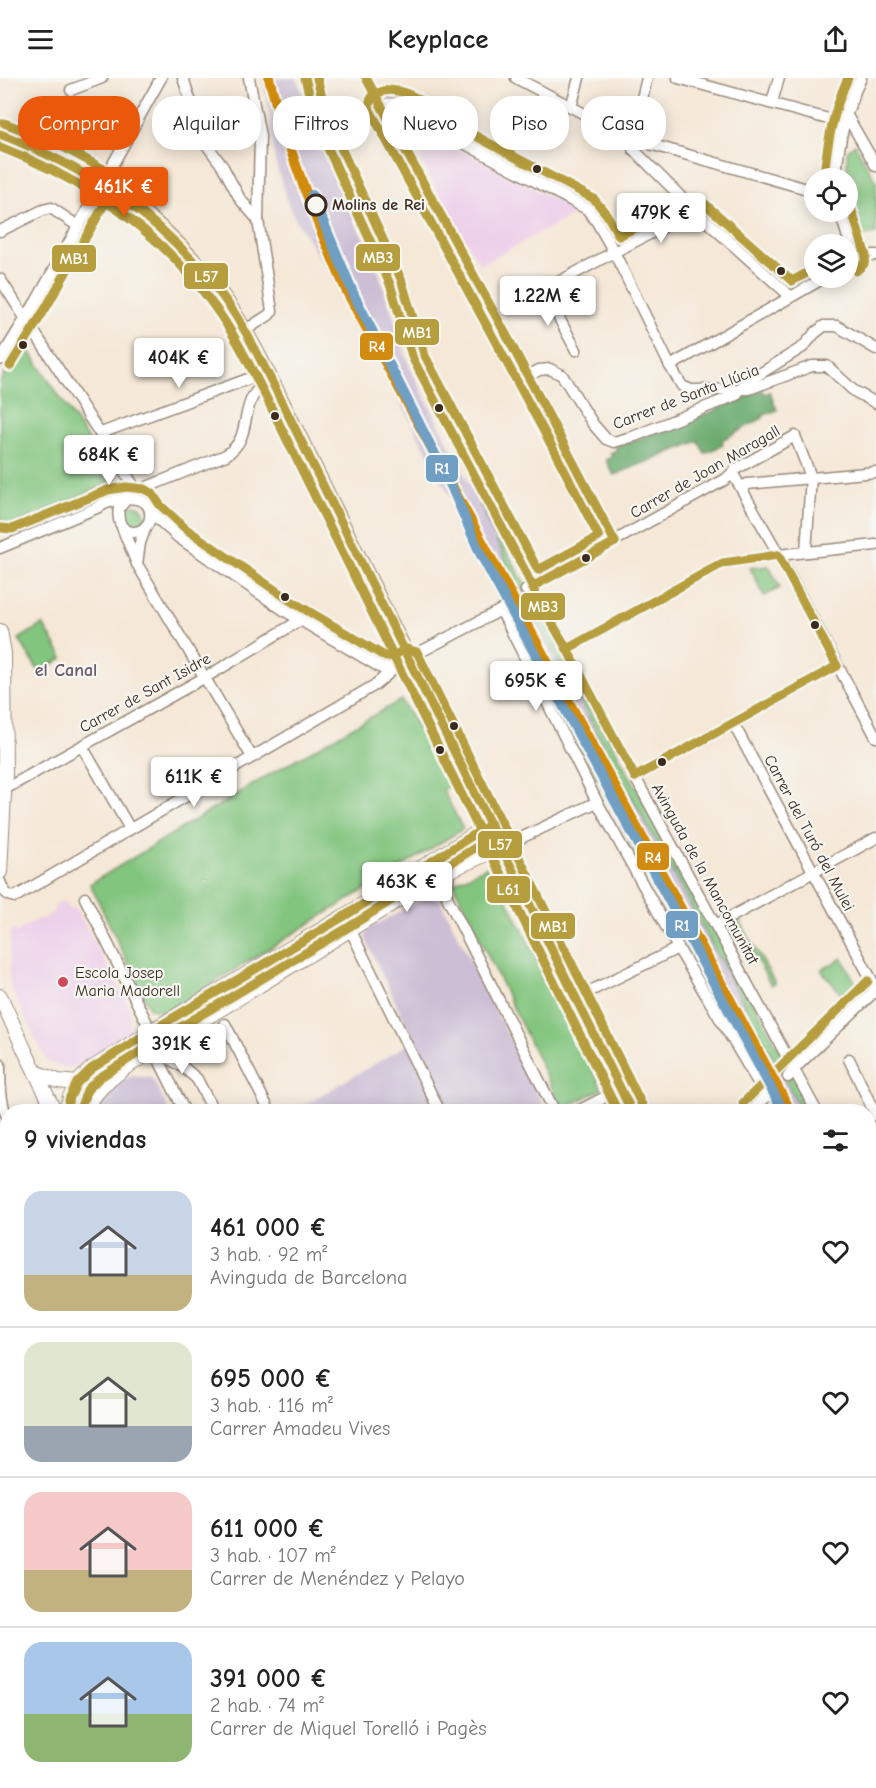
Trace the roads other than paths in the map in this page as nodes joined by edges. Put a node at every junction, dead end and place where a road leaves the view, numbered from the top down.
1 (102, 78) edge
2 (161, 78) edge
3 (183, 78) edge
4 (249, 78) edge
5 (305, 78) edge
6 (366, 78) edge
7 (516, 78) edge
8 (579, 78) edge
9 (647, 78) edge
10 (678, 78) edge
11 (779, 78) edge
12 (861, 78) edge
13 (711, 82) edge
14 (71, 90) dead end
15 (643, 96) edge
16 (772, 102) junction
17 (381, 104) junction
18 (571, 107) junction
19 (581, 112) edge
20 (845, 118) junction
21 (0, 134) edge
22 (666, 149) edge
23 (634, 150) edge
24 (876, 166) edge
25 (837, 168) edge
26 (103, 183) junction
27 (804, 188) edge
28 (695, 211) junction
29 (258, 220) junction
30 (78, 226) junction
31 (0, 231) edge
32 (614, 252) junction
33 (876, 256) edge
34 (858, 259) edge
35 (0, 279) edge
36 (805, 288) edge
37 (790, 296) junction
38 (25, 318) junction
39 (244, 331) junction
40 (876, 349) edge
41 (576, 350) dead end
42 (0, 360) edge
43 (670, 366) junction
44 (269, 376) junction
45 (528, 376) junction
46 (742, 388) junction
47 (876, 403) edge
48 (101, 434) junction
49 (876, 472) edge
50 (733, 474) junction
51 (811, 477) junction
52 (742, 489) junction
53 (131, 496) junction
54 (99, 507) junction
55 (150, 512) junction
56 (120, 525) junction
57 (146, 526) junction
58 (615, 542) junction
59 (0, 544) edge
60 (876, 545) edge
61 (806, 552) junction
62 (778, 555) junction
63 (137, 564) junction
64 (529, 589) junction
65 (299, 621) junction
66 (0, 631) edge
67 (567, 649) junction
68 (402, 665) junction
69 (837, 666) junction
70 (203, 678) junction
71 (733, 723) junction
72 (876, 737) edge
73 (82, 746) junction
74 (252, 758) junction
75 (635, 777) junction
76 (5, 789) junction
77 (597, 802) junction
78 (491, 824) junction
79 (130, 829) junction
80 (876, 838) edge
81 (502, 847) junction
82 (450, 870) junction
83 (0, 872) edge
84 (813, 872) junction
85 (0, 882) edge
86 (84, 898) dead end
87 (343, 916) junction
88 (716, 926) junction
89 (350, 929) junction
90 (678, 948) junction
91 (876, 989) edge
92 (0, 996) edge
93 (576, 998) junction
94 (225, 1024) dead end
95 (151, 1031) junction
96 (154, 1050) junction
97 (849, 1059) dead end
98 (0, 1064) edge
99 (36, 1072) junction
100 (791, 1073) junction
101 (112, 1078) junction
102 (77, 1083) junction
103 (621, 1089) junction
104 (1, 1104) edge
105 (51, 1104) edge
106 (68, 1104) edge
107 (90, 1104) edge
108 (181, 1104) edge
109 (210, 1104) edge
110 (266, 1104) edge
111 (436, 1104) edge
112 (551, 1104) edge
113 (592, 1104) edge
114 (628, 1104) edge
115 (759, 1104) edge
116 (812, 1104) edge
117 (870, 1104) edge

1 - 14 street
2 - 26 street
3 - 29 street
4 - 29 street
5 - 64 street, Avinguda de la Mancomunitat
6 - 17 street
7 - 18 street
8 - 18 street
9 - 15 street
10 - 13 street
11 - 16 street
12 - 20 street
13 - 16 street
16 - 20 street
17 - 32 street
17 - 45 street
18 - 19 street
20 - 24 street
20 - 25 street
21 - 26 main road
22 - 27 street
23 - 28 street
26 - 30 street
26 - 39 main road
28 - 32 street
28 - 37 street
29 - 39 street
30 - 31 street
30 - 38 street
32 - 41 street
32 - 43 street
33 - 34 street
35 - 38 street
36 - 37 street
37 - 43 street
38 - 42 street
38 - 48 street
39 - 44 main road
40 - 46 street
43 - 46 street
44 - 48 street
44 - 53 street
44 - 68 main road
45 - 46 street, Carrer de Santa Llúcia
45 - 58 street
46 - 47 street, Carrer de Santa Llúcia
48 - 53 street
49 - 51 street
50 - 51 street, Carrer de Joan Maragall
50 - 52 street
50 - 58 street, Carrer de Joan Maragall
51 - 52 street
51 - 61 street, Carrer de Joan Maragall
52 - 62 street
53 - 54 street
53 - 55 street
53 - 56 street
54 - 56 street
54 - 59 street
55 - 57 street
55 - 65 street
56 - 57 street
56 - 63 street
57 - 63 street
58 - 64 street, Carrer de Joan Maragall
60 - 61 street
61 - 62 street
62 - 67 street
62 - 69 street
63 - 70 street
64 - 67 street, Avinguda de la Mancomunitat
65 - 68 street
65 - 70 street, Carrer de Sant Isidre
66 - 76 street
67 - 75 street, Avinguda de la Mancomunitat
68 - 74 street
68 - 77 street
68 - 78 main road
69 - 71 street
69 - 72 street
70 - 73 street, Carrer de Sant Isidre
70 - 74 street
71 - 75 street
71 - 84 street, Carrer del Turó del Mulei
73 - 76 street, Carrer de Sant Isidre
73 - 79 street
74 - 79 street
75 - 88 street, Avinguda de la Mancomunitat
76 - 83 street
77 - 81 street
77 - 90 street
78 - 81 main road
78 - 87 street
79 - 85 street
80 - 84 street
81 - 82 street
81 - 93 main road
82 - 89 street
82 - 112 street
84 - 88 street
84 - 91 street, Carrer del Turó del Mulei
86 - 95 street
87 - 89 street
87 - 95 street
88 - 100 street, Avinguda de la Mancomunitat
89 - 96 street
89 - 111 street
90 - 93 street
90 - 115 street
91 - 100 street
92 - 99 street
93 - 103 main road
94 - 110 street
95 - 96 street
95 - 102 street
96 - 101 street
96 - 108 street
96 - 109 street
97 - 117 street
98 - 104 street
99 - 102 street
99 - 105 street
100 - 116 street, Avinguda de la Mancomunitat
101 - 102 street
101 - 107 street
102 - 106 street
103 - 113 street
103 - 114 main road

